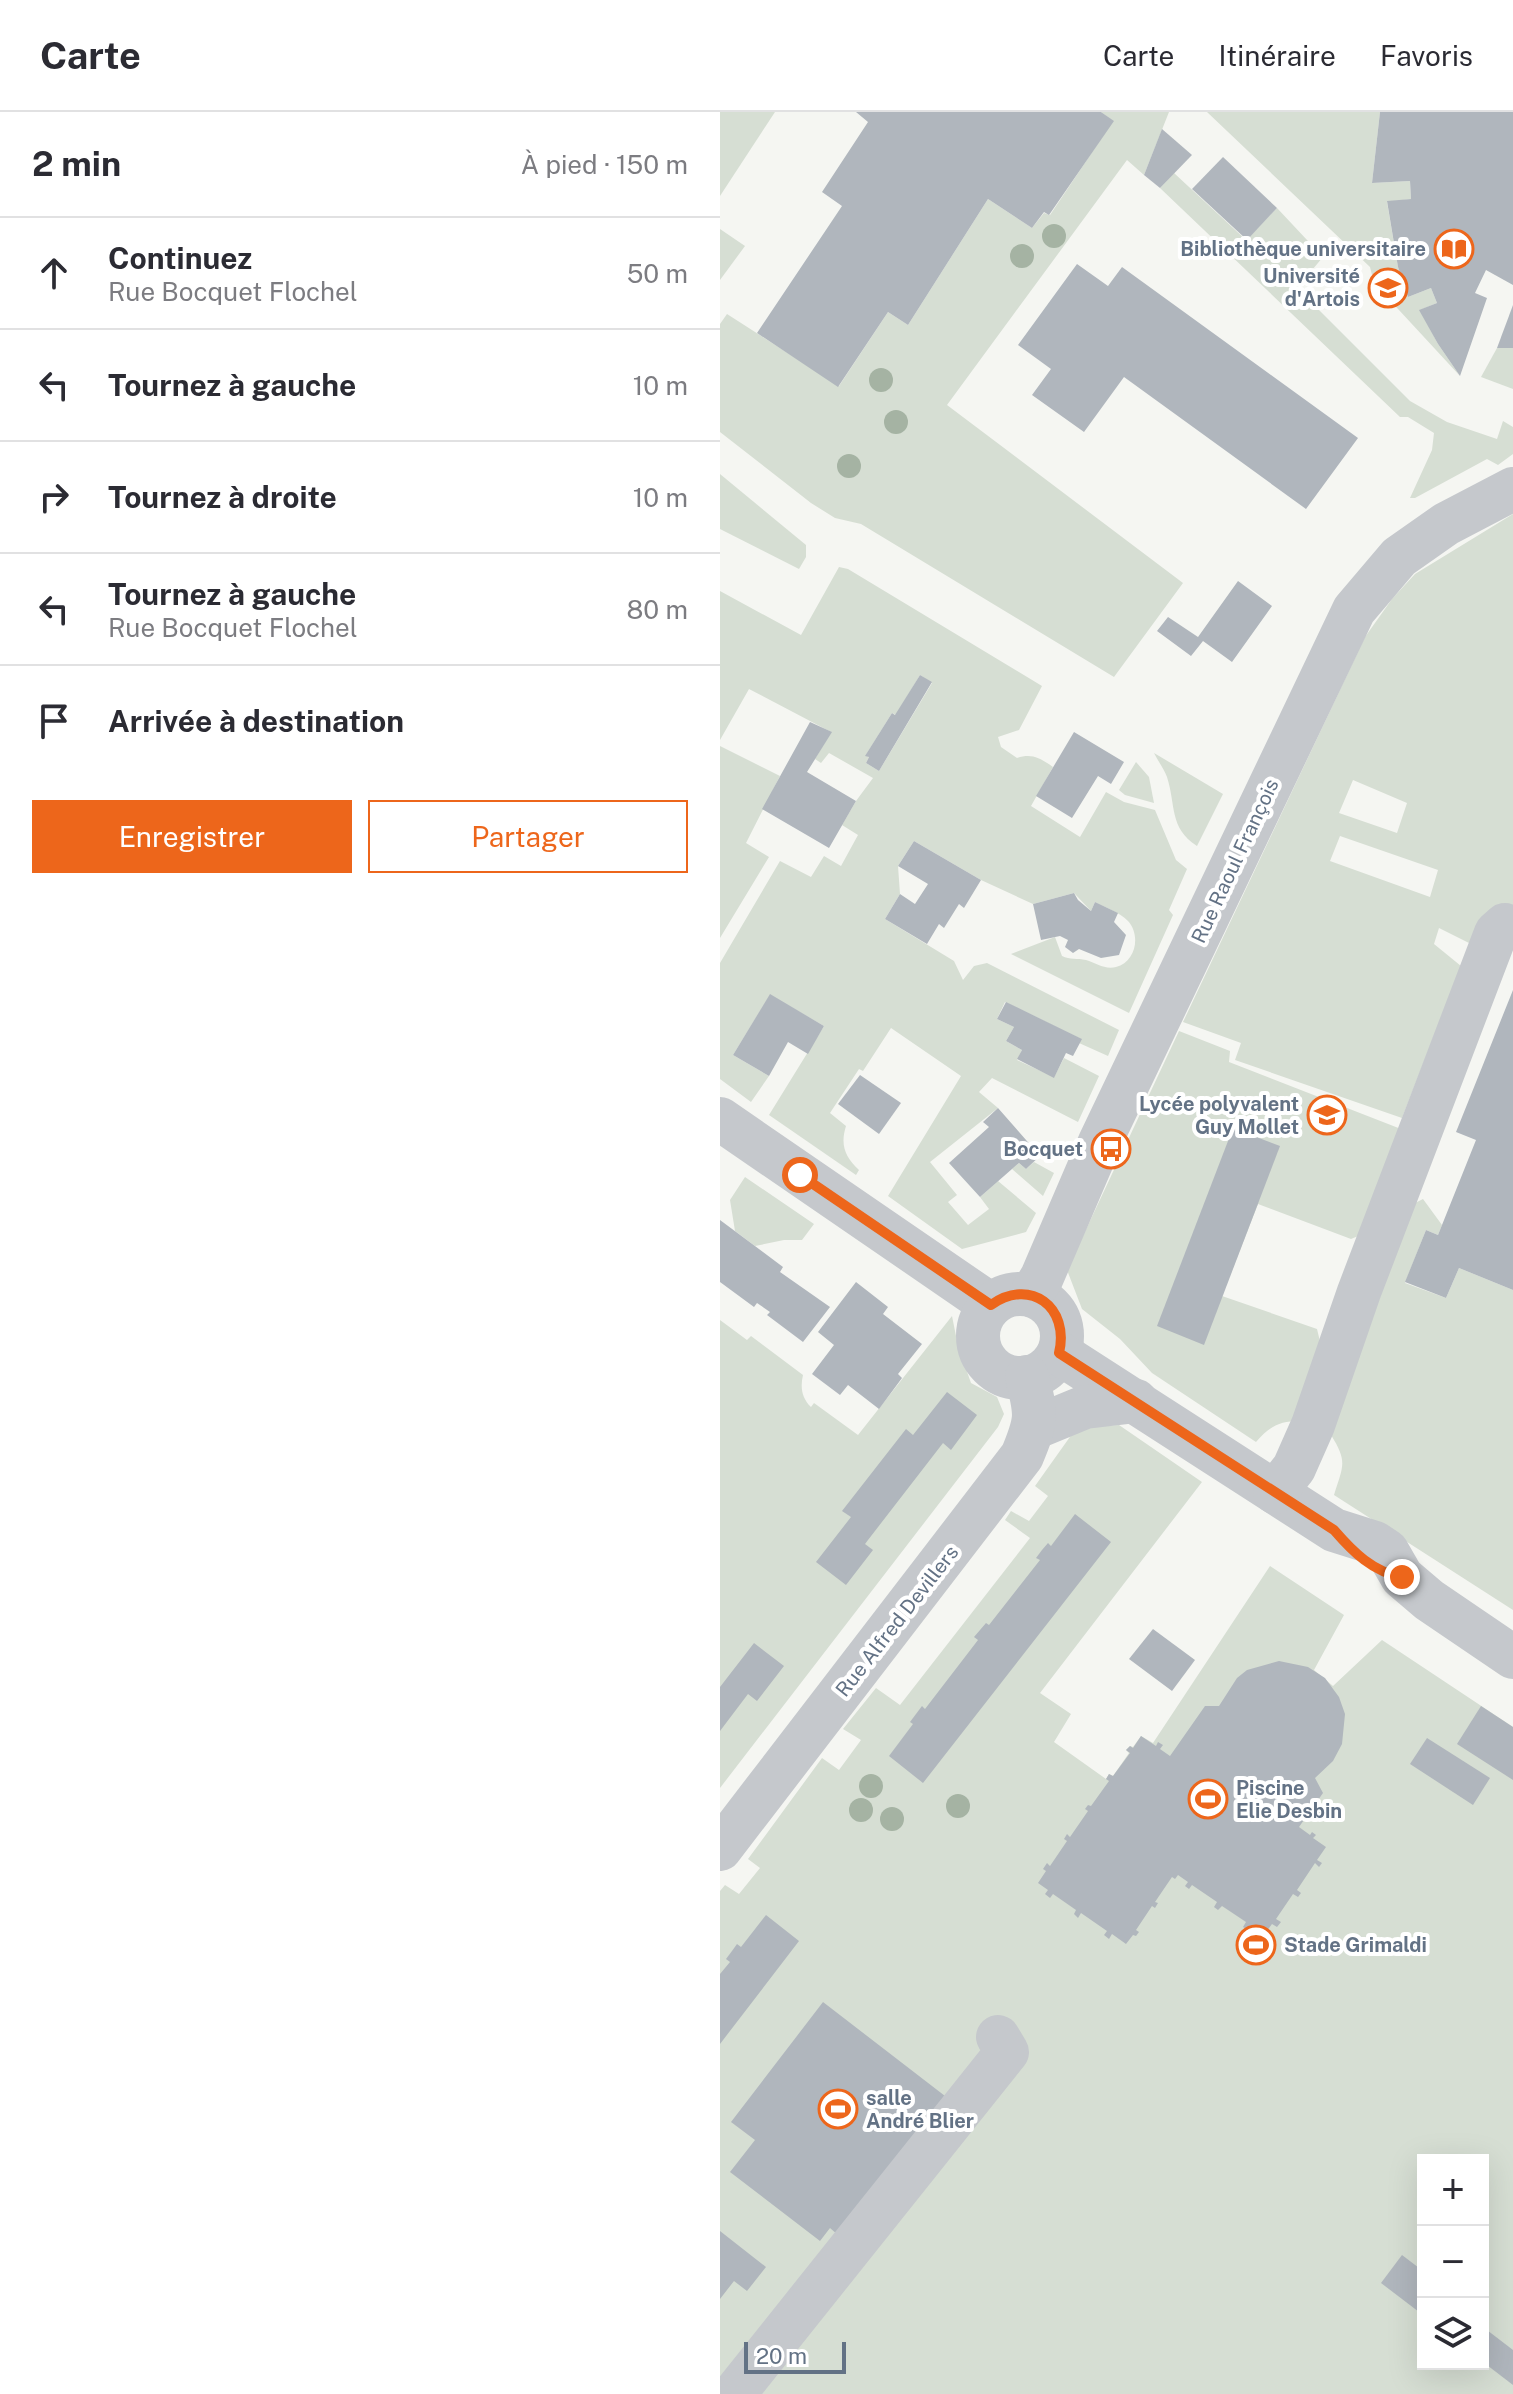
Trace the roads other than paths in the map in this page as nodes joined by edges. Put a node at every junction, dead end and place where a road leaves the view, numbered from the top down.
1 (1513, 489) edge
2 (1513, 928) edge
3 (720, 1119) edge
4 (1011, 1300) junction
5 (1043, 1365) junction
6 (1136, 1401) junction
7 (1034, 1428) junction
8 (1275, 1492) junction
9 (1513, 1657) edge
10 (720, 1849) edge
11 (998, 2037) dead end
12 (734, 2394) edge

1 - 4 street, Rue Raoul François
2 - 8 street
3 - 4 street
4 - 5 street
4 - 5 street
5 - 6 street
5 - 7 street
6 - 7 street
6 - 8 street
7 - 10 street, Rue Alfred Devillers
8 - 9 street
11 - 12 street

